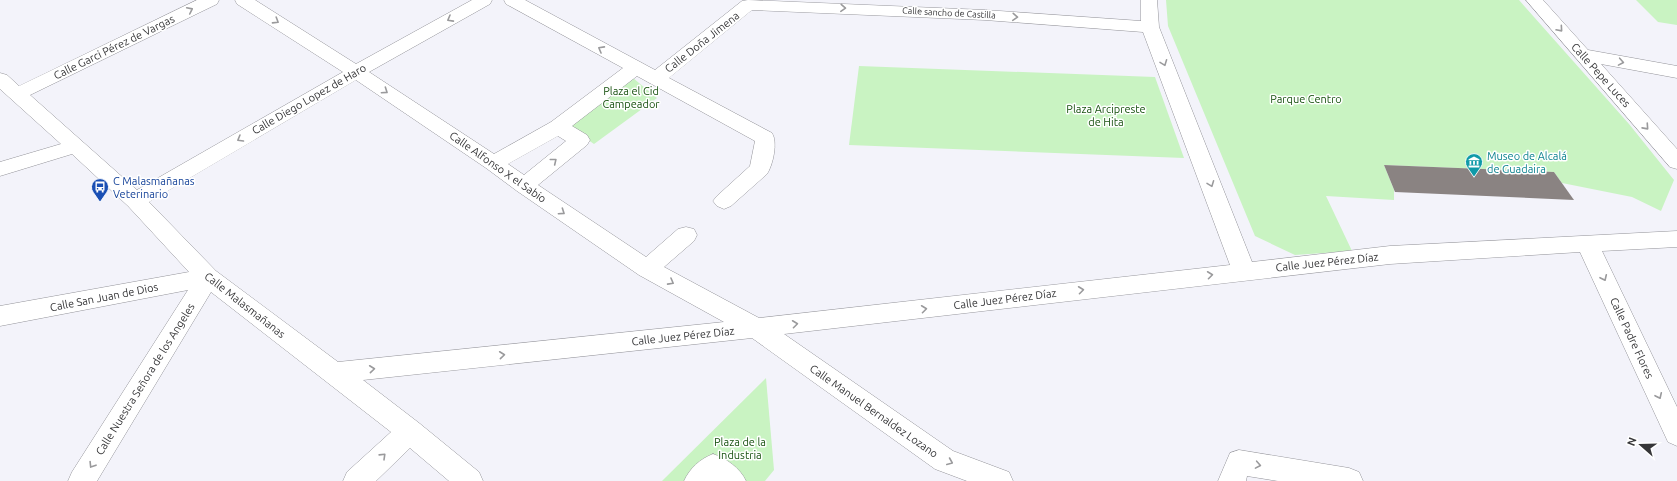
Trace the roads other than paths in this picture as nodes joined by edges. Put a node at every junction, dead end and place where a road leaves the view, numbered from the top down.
1 (212, 0) edge
2 (243, 0) edge
3 (484, 0) edge
4 (512, 0) edge
5 (1149, 0) edge
6 (1534, 0) edge
7 (748, 5) joint
8 (986, 8) edge
9 (1150, 27) junction
10 (1583, 56) junction
11 (635, 68) junction
12 (356, 72) junction
13 (1677, 72) edge
14 (655, 78) junction
15 (0, 79) edge
16 (16, 94) junction
17 (558, 127) junction
18 (76, 146) junction
19 (1674, 154) edge
20 (494, 163) junction
21 (0, 170) edge
22 (524, 186) junction
23 (135, 201) junction
24 (724, 201) dead end
25 (686, 235) dead end
26 (1677, 239) edge
27 (1587, 243) junction
28 (647, 269) junction
29 (1244, 271) junction
30 (208, 278) junction
31 (0, 316) edge
32 (756, 328) junction
33 (334, 373) junction
34 (410, 431) junction
35 (1677, 434) edge
36 (82, 481) edge
37 (357, 481) edge
38 (469, 481) edge
39 (698, 481) edge
40 (732, 481) edge
41 (998, 481) edge
42 (1232, 481) edge
43 (1349, 481) edge

16 -> 1 street, Calle Garci Pérez de Vargas
2 -> 12 street, Calle Alfonso X el Sabio
3 -> 12 street, Calle Diego Lopez de Haro
11 -> 4 street
5 - 9 street
6 -> 10 street, Calle Pepe Luces
7 -> 8 street, Calle sancho de Castilla
7 - 14 street, Calle Doña Jimena
8 -> 9 street, Calle sancho de Castilla
9 -> 29 street
10 -> 13 street
10 -> 19 street, Calle Pepe Luces
11 - 14 street
11 - 17 street
12 -> 20 street, Calle Alfonso X el Sabio
12 -> 23 street, Calle Diego Lopez de Haro
14 - 24 street
15 - 16 street, Calle Malasmañanas
16 - 18 street, Calle Malasmañanas
17 - 20 street
22 -> 17 street
18 - 21 street
18 - 23 street, Calle Malasmañanas
20 - 22 street, Calle Alfonso X el Sabio
22 -> 28 street, Calle Alfonso X el Sabio
23 - 30 street, Calle Malasmañanas
25 - 28 street
26 - 27 street, Calle Juez Pérez Díaz
27 - 29 street, Calle Juez Pérez Díaz
27 -> 35 street, Calle Padre Flores
28 -> 32 street, Calle Alfonso X el Sabio
32 -> 29 street, Calle Juez Pérez Díaz
30 - 31 street, Calle San Juan de Dios
30 - 33 street, Calle Malasmañanas
30 -> 36 street, Calle Nuestra Señora de los Angeles
33 -> 32 street, Calle Juez Pérez Díaz
32 -> 41 street, Calle Manuel Bernaldez Lozano
33 - 34 street, Calle Malasmañanas
37 -> 34 street
34 - 38 street, Calle Malasmañanas
39 - 40 street
42 -> 43 street

